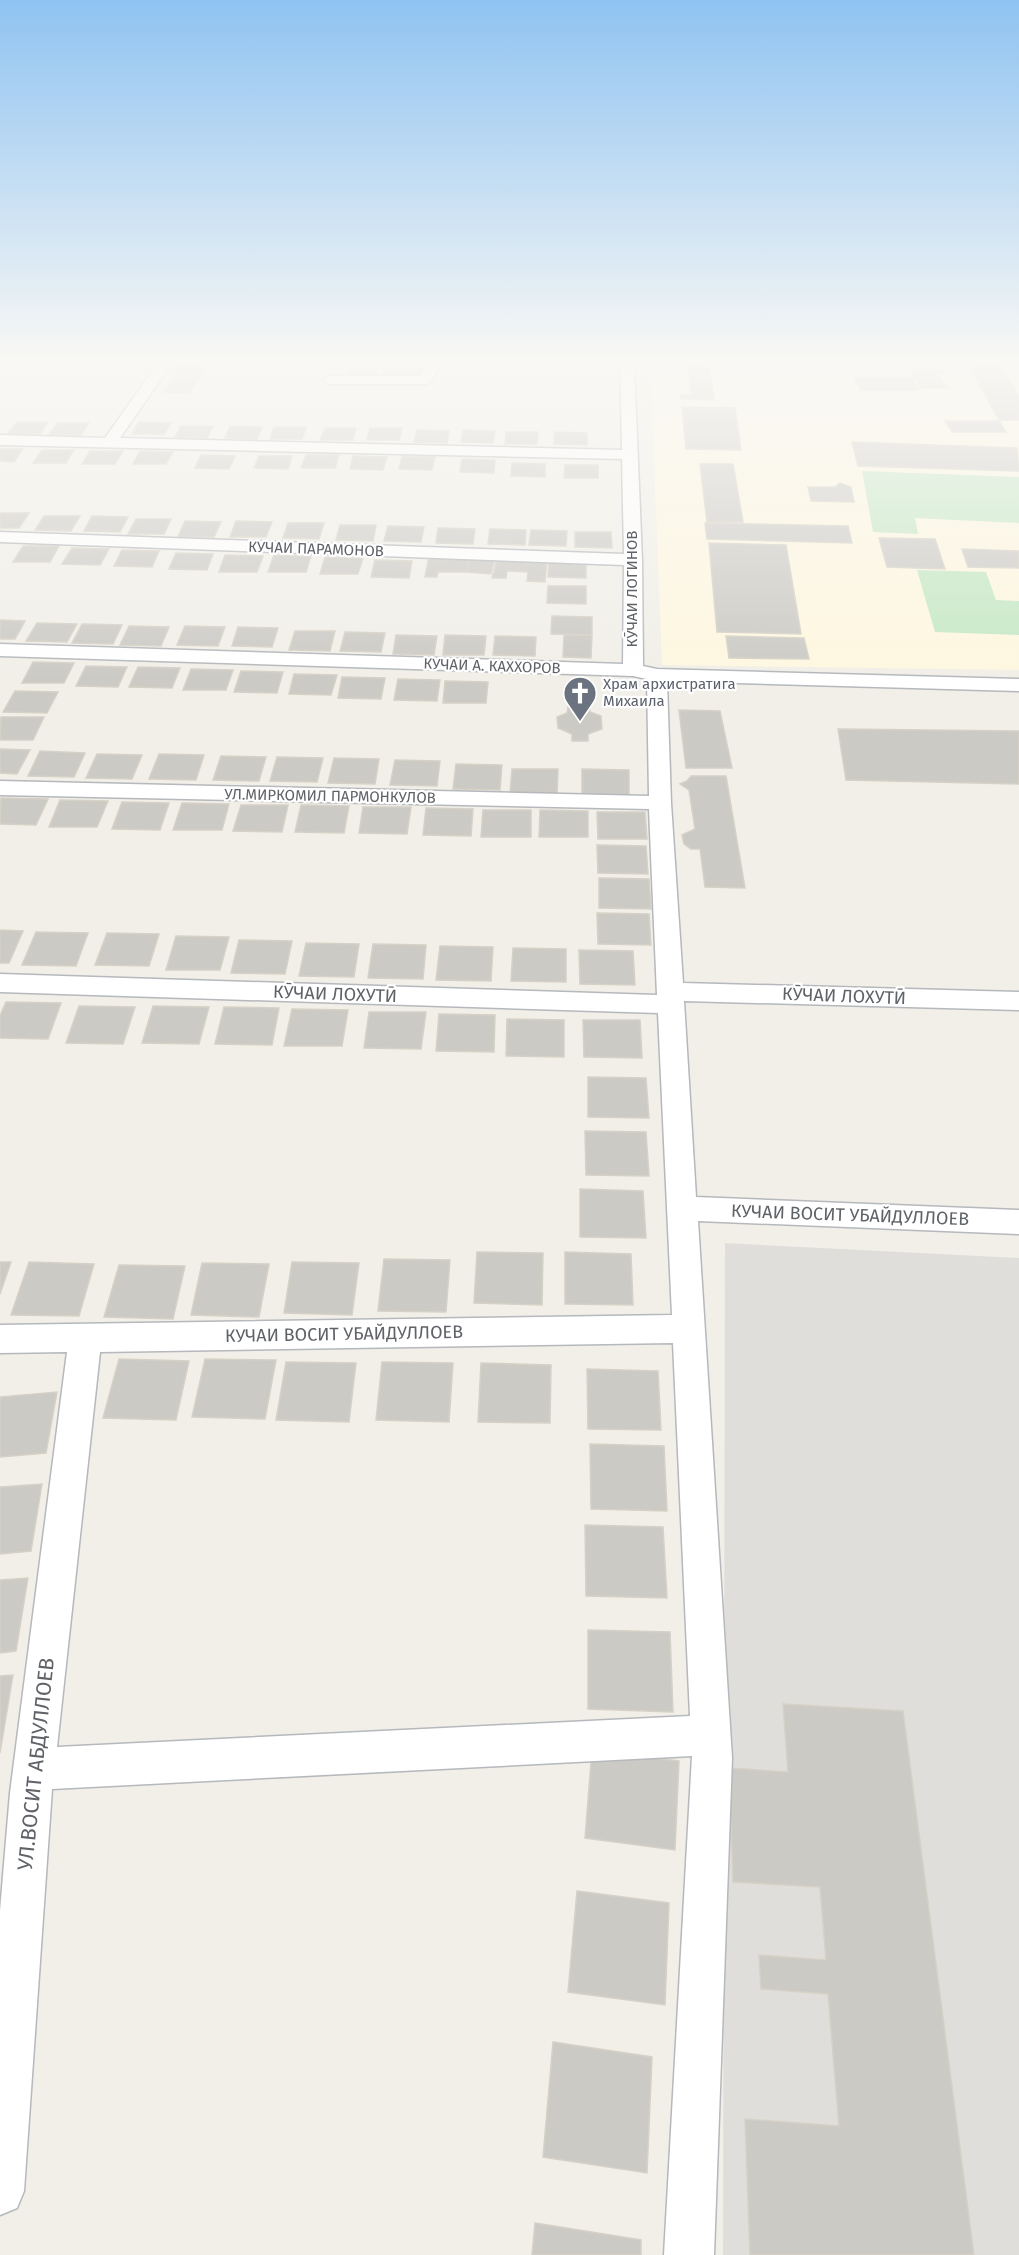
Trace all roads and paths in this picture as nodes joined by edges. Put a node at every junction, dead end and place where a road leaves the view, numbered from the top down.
1 (630, 468) edge
2 (0, 537) edge
3 (633, 560) junction
4 (6, 650) edge
5 (0, 668) edge
6 (633, 670) junction
7 (657, 675) junction
8 (1019, 685) edge
9 (0, 788) edge
10 (660, 803) junction
11 (0, 983) edge
12 (670, 998) junction
13 (1019, 1001) edge
14 (682, 1208) junction
15 (1019, 1222) edge
16 (688, 1329) junction
17 (85, 1337) junction
18 (0, 1339) edge
19 (711, 1735) junction
20 (34, 1769) junction
21 (0, 2191) edge
22 (689, 2255) edge

1 - 3 street, КӮЧАИ ЛОГИНОВ
2 - 3 street, КУЧАИ ПАРАМОНОВ
3 - 6 street, КӮЧАИ ЛОГИНОВ
4 - 5 street
4 - 6 street, КУЧАИ А. КАХХОРОВ
6 - 7 street, КУЧАИ А. КАХХОРОВ
7 - 8 street, КУЧАИ А. КАХХОРОВ
7 - 10 street
9 - 10 street, УЛ.МИРКОМИЛ ПАРМОНКУЛОВ
10 - 12 street
11 - 12 street, КӮЧАИ ЛОХУТӢ
12 - 13 street, КӮЧАИ ЛОХУТӢ
12 - 14 street
14 - 15 street, КУЧАИ ВОСИТ УБАЙДУЛЛОЕВ
14 - 16 street
16 - 17 street, КУЧАИ ВОСИТ УБАЙДУЛЛОЕВ
16 - 19 street
17 - 18 street, КУЧАИ ВОСИТ УБАЙДУЛЛОЕВ
17 - 20 street, УЛ.ВОСИТ АБДУЛЛОЕВ
19 - 20 street
19 - 22 street
20 - 21 street, УЛ.ВОСИТ АБДУЛЛОЕВ

